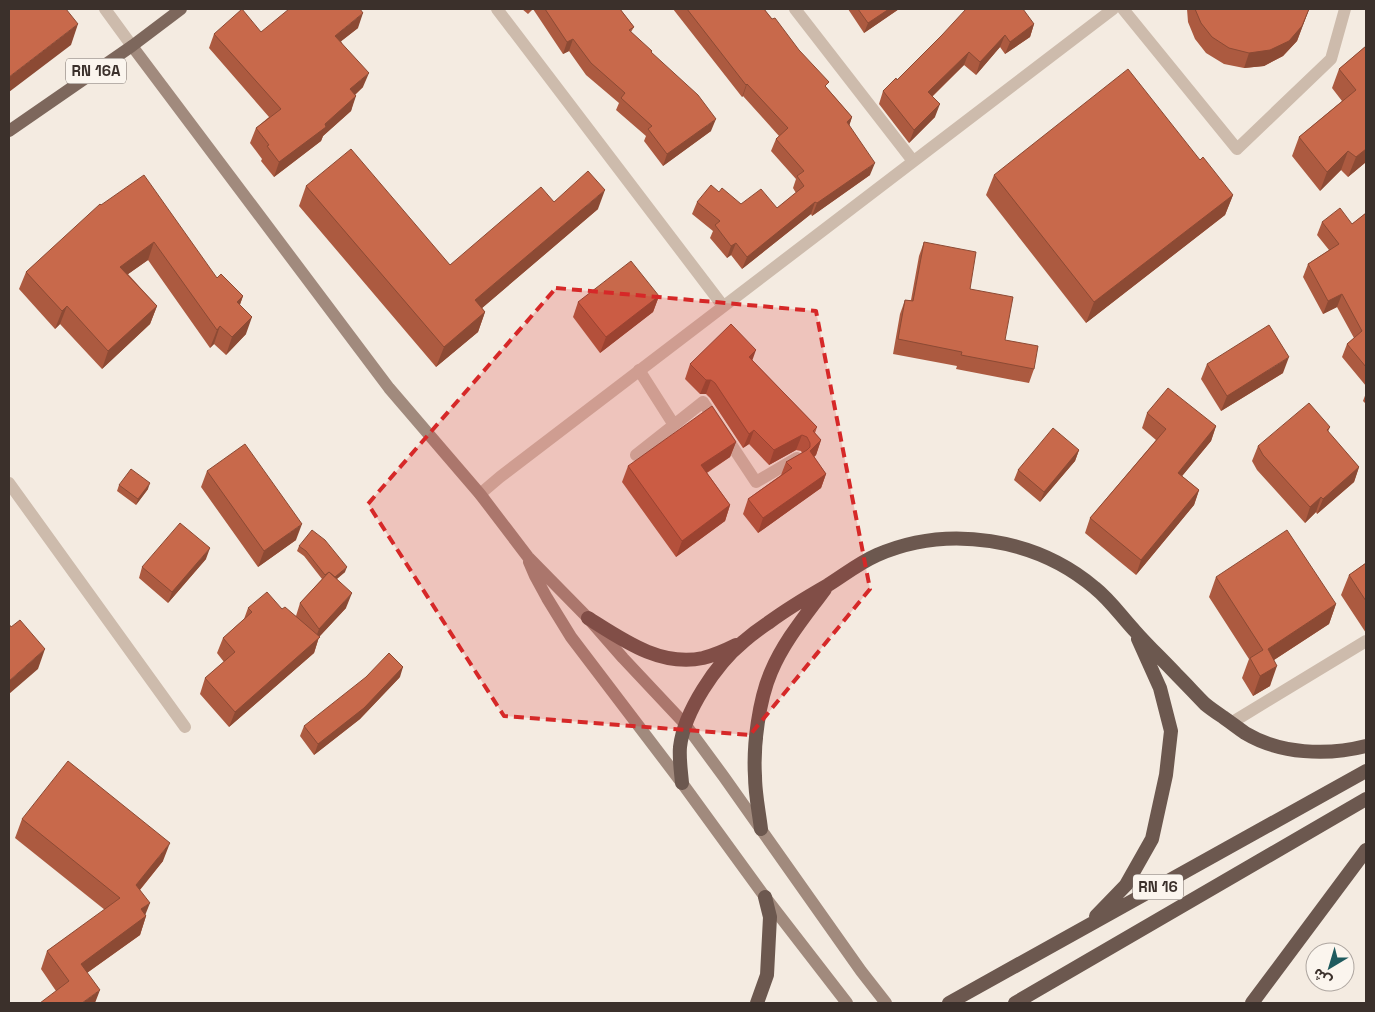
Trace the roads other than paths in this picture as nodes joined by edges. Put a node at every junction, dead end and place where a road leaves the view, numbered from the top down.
1 (105, 9) edge
2 (180, 9) edge
3 (497, 9) edge
4 (795, 9) edge
5 (1113, 9) edge
6 (1123, 9) edge
7 (1345, 9) edge
8 (132, 46) junction
9 (9, 131) edge
10 (913, 162) junction
11 (723, 306) junction
12 (639, 370) junction
13 (674, 425) junction
14 (636, 455) dead end
15 (797, 458) edge
16 (9, 483) edge
17 (480, 494) junction
18 (528, 558) junction
19 (829, 584) junction
20 (588, 618) junction
21 (1134, 629) junction
22 (1366, 641) edge
23 (742, 643) junction
24 (1231, 723) junction
25 (685, 724) junction
26 (184, 727) dead end
27 (1366, 746) edge
28 (1366, 771) edge
29 (682, 783) junction
30 (1366, 799) edge
31 (761, 829) junction
32 (1366, 850) edge
33 (765, 897) junction
34 (1086, 927) junction
35 (757, 1003) edge
36 (847, 1003) edge
37 (886, 1003) edge
38 (949, 1003) edge
39 (1014, 1003) edge
40 (1252, 1003) edge

1 - 8 street
2 - 8 main road, RN 16A
3 - 11 street
4 - 10 street
5 - 10 street
6 - 7 street
8 - 9 main road, RN 16A
8 - 17 main road
10 - 11 street
11 - 12 street
12 - 13 street
12 - 17 street
13 - 14 street
13 - 15 street
16 - 26 street
17 - 18 main road
18 - 20 main road
18 - 29 main road
19 - 21 highway
19 - 23 highway
19 - 31 highway
20 - 23 highway
20 - 25 main road
21 - 24 highway
21 - 34 highway
22 - 24 street
23 - 25 highway
24 - 27 highway
25 - 29 highway
25 - 31 main road
28 - 34 highway, RN 16
29 - 33 main road
30 - 39 highway, RN 16
31 - 37 main road
32 - 40 highway
33 - 35 highway
33 - 36 main road
34 - 38 highway, RN 16

